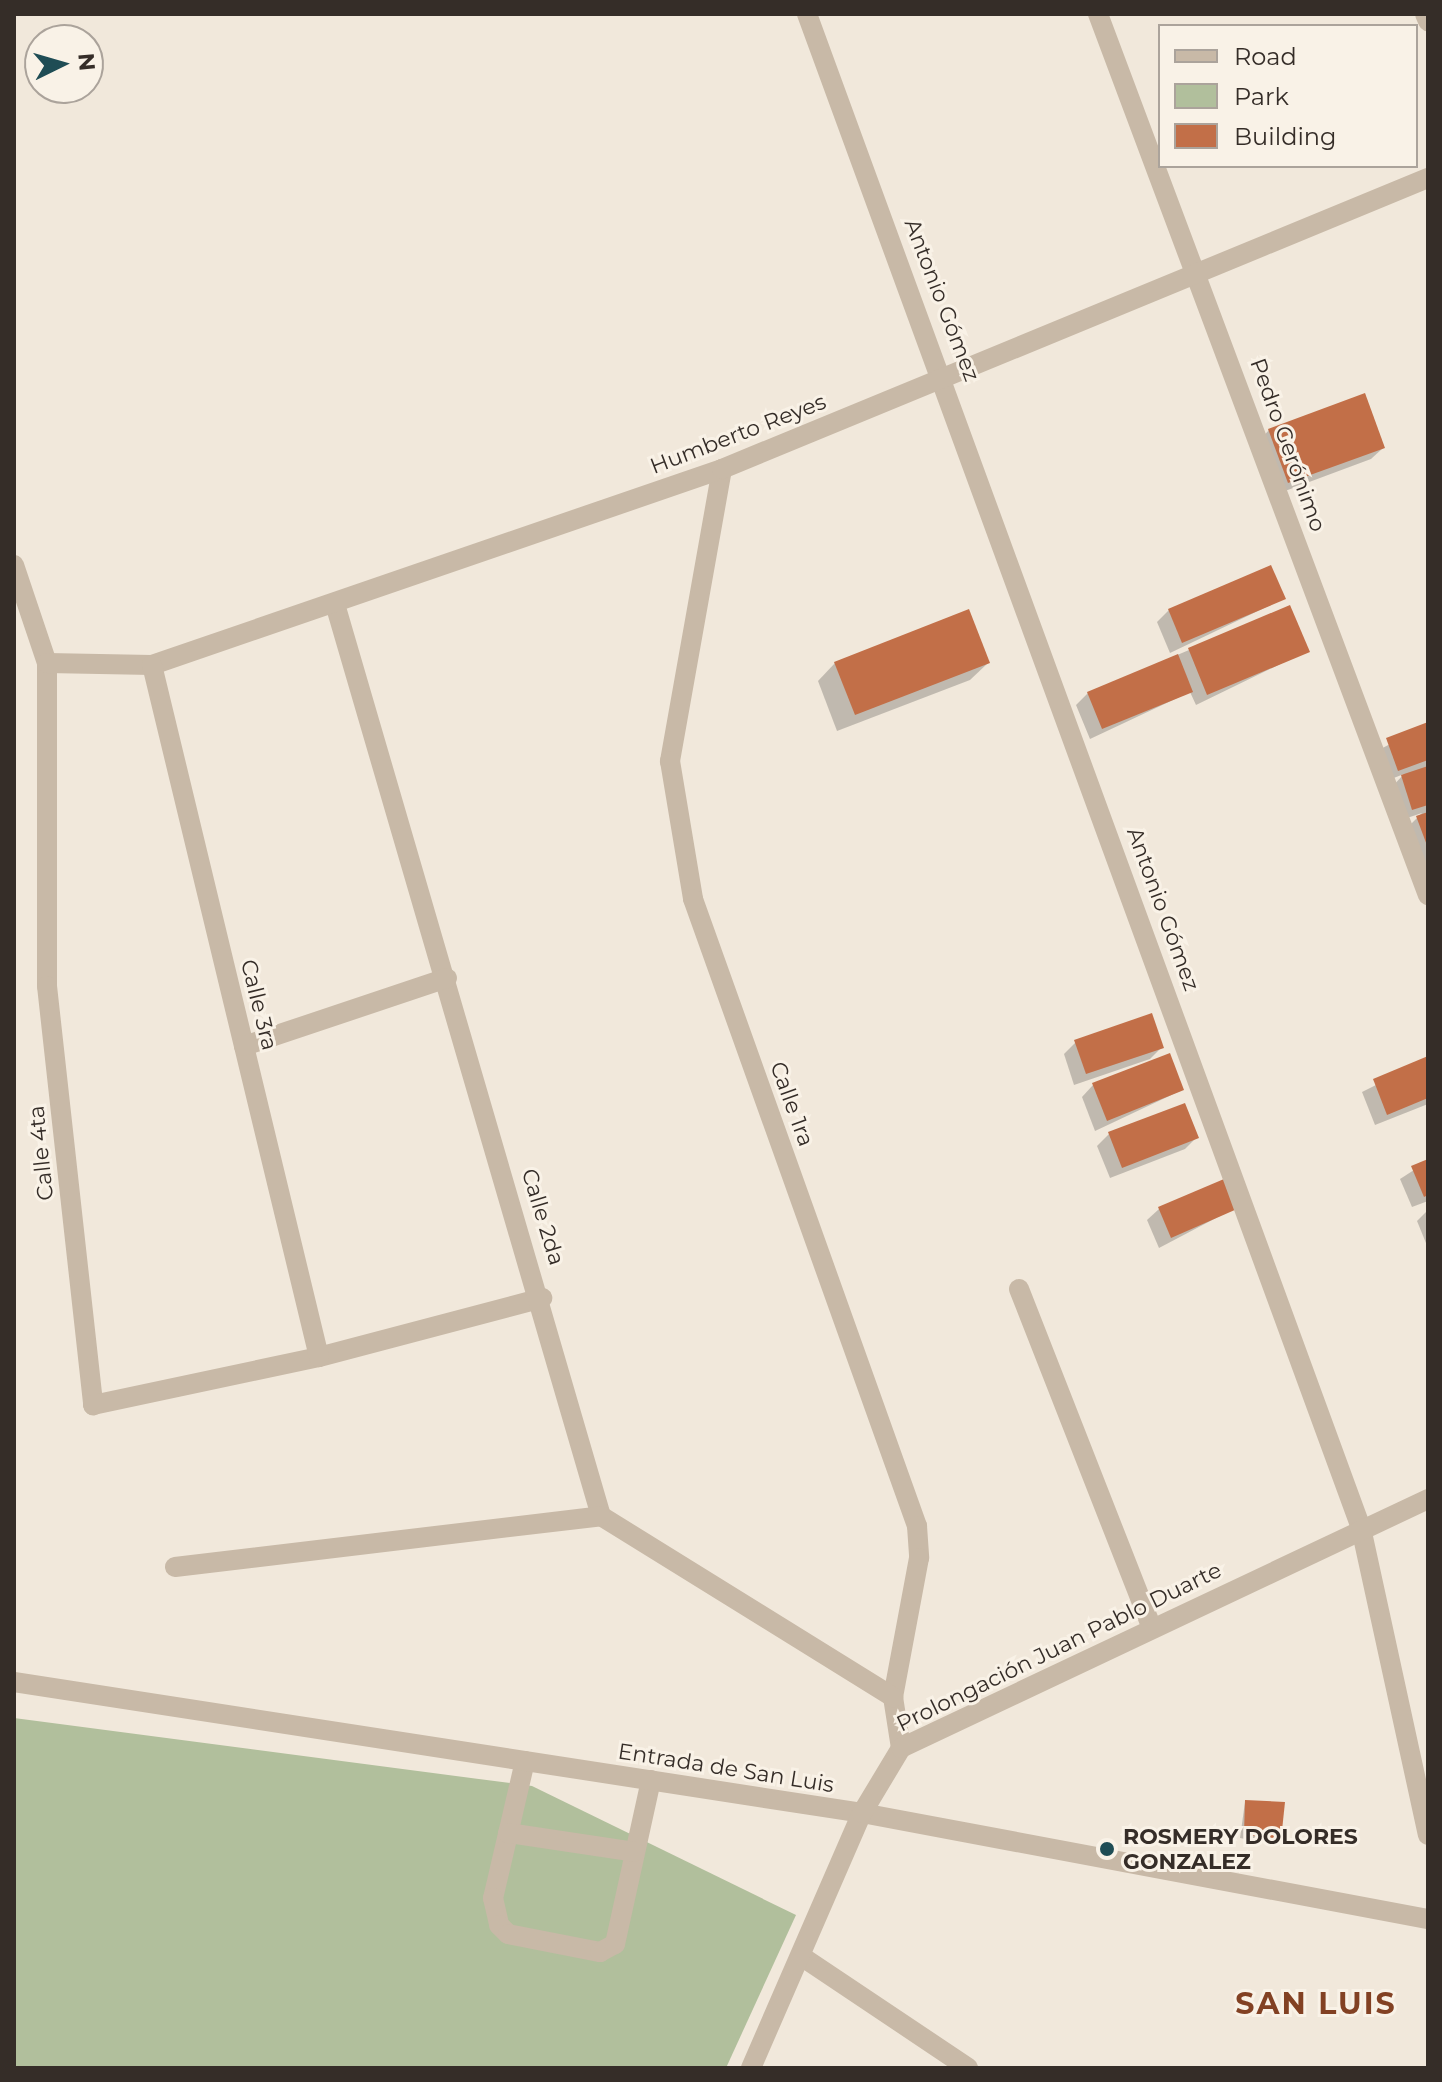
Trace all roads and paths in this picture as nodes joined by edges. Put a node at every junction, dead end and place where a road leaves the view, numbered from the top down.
1 (807, 14) edge
2 (1098, 14) edge
3 (1425, 14) edge
4 (1428, 21) edge
5 (1158, 168) edge
6 (1158, 168) edge
7 (1428, 178) edge
8 (1198, 270) junction
9 (946, 378) junction
10 (722, 469) junction
11 (14, 565) edge
12 (335, 604) junction
13 (47, 663) junction
14 (152, 665) junction
15 (1428, 895) edge
16 (447, 978) junction
17 (244, 1046) junction
18 (1019, 1289) dead end
19 (542, 1298) junction
20 (319, 1357) junction
21 (1428, 1499) edge
22 (601, 1516) junction
23 (1361, 1528) junction
24 (175, 1567) dead end
25 (1152, 1628) junction
26 (14, 1682) edge
27 (893, 1697) junction
28 (901, 1748) junction
29 (525, 1761) junction
30 (651, 1780) junction
31 (862, 1813) junction
32 (508, 1833) junction
33 (1428, 1835) edge
34 (635, 1852) junction
35 (1428, 1919) edge
36 (801, 1956) junction
37 (751, 2068) edge
38 (968, 2068) edge

1 - 9 street, Antonio Gómez
2 - 5 street, Pedro Gerónimo
3 - 4 street
6 - 8 street, Pedro Gerónimo
7 - 8 street, Humberto Reyes
8 - 9 street, Humberto Reyes
8 - 15 street, Pedro Gerónimo
9 - 10 street, Humberto Reyes
9 - 23 street, Antonio Gómez
10 - 12 street, Humberto Reyes
10 - 27 street, Calle 1ra
11 - 13 street, Calle 4ta
12 - 14 street, Humberto Reyes
12 - 16 street, Calle 2da
13 - 14 street, Humberto Reyes
13 - 20 street, Calle 4ta
14 - 17 street, Calle 3ra
16 - 17 street
16 - 19 street, Calle 2da
17 - 20 street, Calle 3ra
18 - 25 street
19 - 20 street
19 - 22 street, Calle 2da
21 - 23 street, Prolongación Juan Pablo Duarte
22 - 24 street
22 - 27 street
23 - 25 street, Prolongación Juan Pablo Duarte
23 - 33 street, Antonio Gómez
25 - 28 street, Prolongación Juan Pablo Duarte
26 - 29 street, Entrada de San Luis
27 - 28 street, Calle 1ra
28 - 31 street, Prolongación Juan Pablo Duarte
29 - 30 street, Entrada de San Luis
29 - 32 street
30 - 31 street, Entrada de San Luis
30 - 34 street
31 - 35 street, Entrada de San Luis
31 - 36 street, Prolongación Juan Pablo Duarte
32 - 34 street
32 - 34 street
36 - 37 street, Prolongación Juan Pablo Duarte
36 - 38 street

